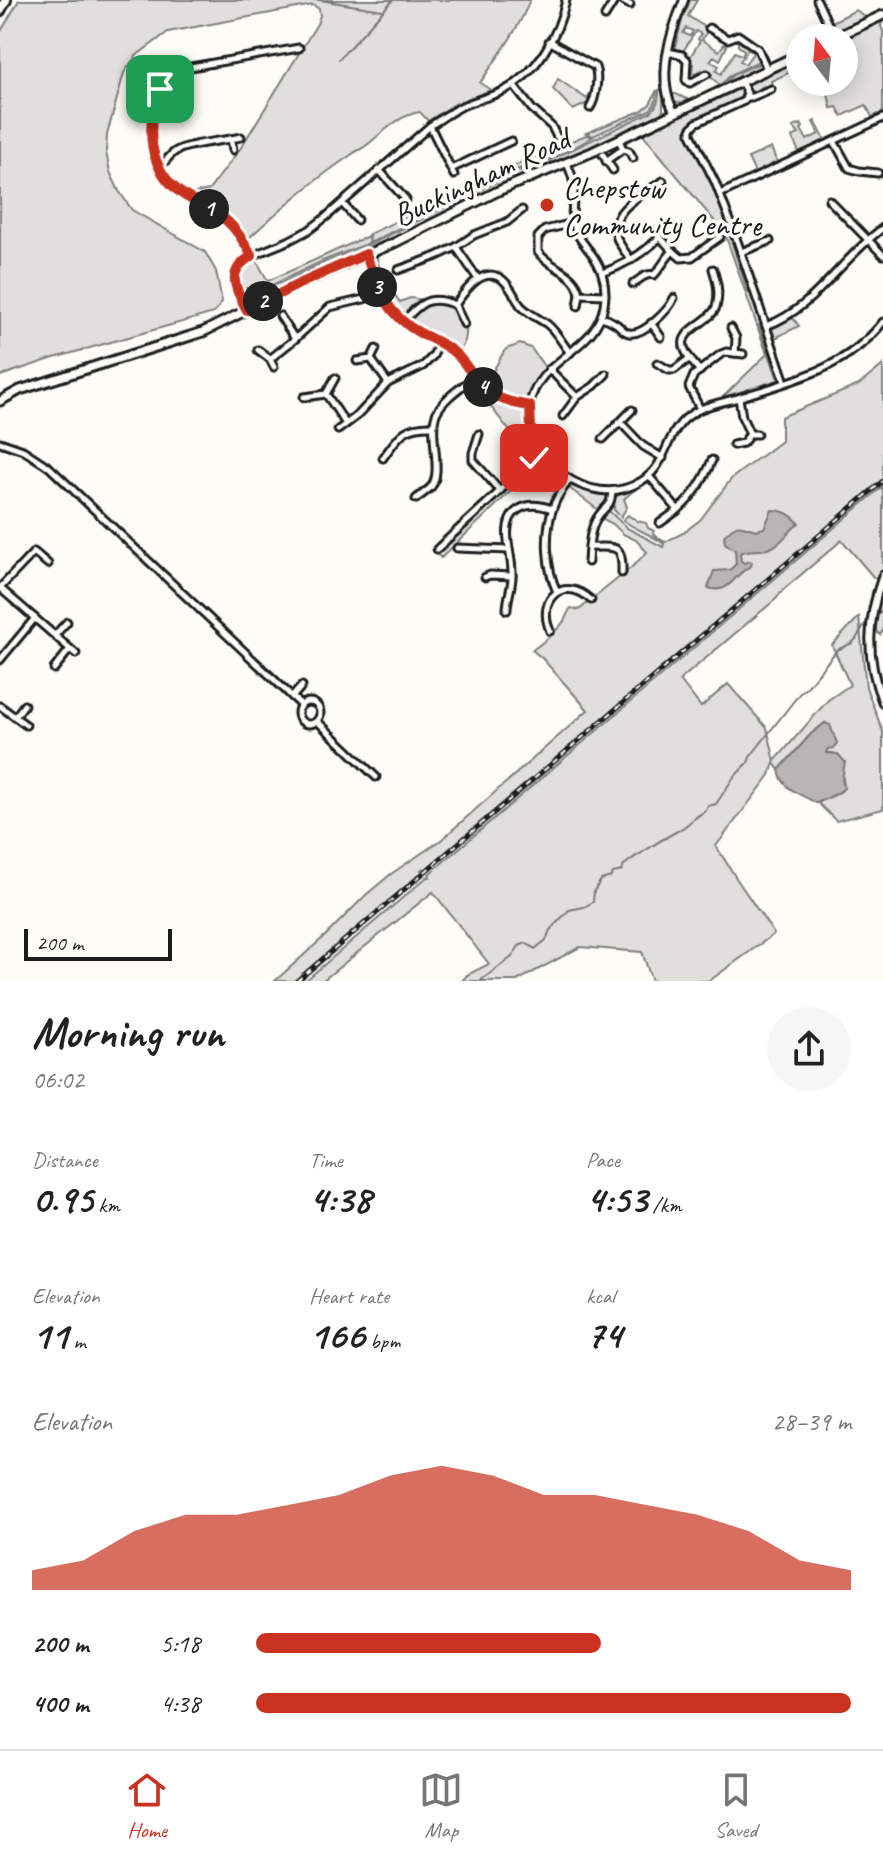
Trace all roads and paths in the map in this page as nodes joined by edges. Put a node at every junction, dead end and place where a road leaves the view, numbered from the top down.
1 (6, 0) edge
2 (566, 0) edge
3 (618, 0) edge
4 (684, 0) edge
5 (817, 0) edge
6 (630, 5) dead end
7 (0, 11) edge
8 (883, 15) edge
9 (605, 16) dead end
10 (828, 24) edge
11 (858, 27) edge
12 (709, 28) dead end
13 (549, 41) junction
14 (299, 48) dead end
15 (285, 51) junction
16 (668, 52) junction
17 (287, 60) dead end
18 (786, 60) edge
19 (767, 69) junction
20 (707, 74) dead end
21 (741, 82) junction
22 (513, 85) junction
23 (771, 89) dead end
24 (747, 97) junction
25 (590, 108) dead end
26 (675, 113) junction
27 (883, 118) edge
28 (430, 126) junction
29 (557, 133) dead end
30 (241, 137) dead end
31 (231, 139) junction
32 (619, 140) junction
33 (506, 141) dead end
34 (834, 141) junction
35 (623, 149) junction
36 (233, 150) dead end
37 (633, 158) dead end
38 (563, 165) junction
39 (159, 167) junction
40 (379, 170) junction
41 (613, 170) dead end
42 (878, 173) dead end
43 (663, 181) dead end
44 (720, 194) junction
45 (406, 200) dead end
46 (829, 200) dead end
47 (342, 203) junction
48 (522, 210) dead end
49 (357, 220) dead end
50 (573, 223) junction
51 (883, 228) edge
52 (654, 231) dead end
53 (660, 237) junction
54 (720, 237) dead end
55 (868, 239) junction
56 (770, 241) dead end
57 (456, 247) junction
58 (673, 251) junction
59 (741, 252) junction
60 (366, 254) junction
61 (883, 255) edge
62 (252, 256) junction
63 (631, 260) junction
64 (713, 269) dead end
65 (398, 270) dead end
66 (602, 273) junction
67 (478, 279) junction
68 (633, 285) dead end
69 (379, 292) junction
70 (580, 294) junction
71 (605, 295) junction
72 (674, 298) dead end
73 (455, 305) junction
74 (578, 306) dead end
75 (247, 310) junction
76 (280, 316) dead end
77 (601, 317) junction
78 (403, 322) junction
79 (883, 322) edge
80 (651, 323) junction
81 (464, 324) dead end
82 (766, 326) junction
83 (731, 328) dead end
84 (661, 337) dead end
85 (295, 339) junction
86 (440, 341) junction
87 (376, 349) dead end
88 (258, 350) dead end
89 (570, 353) junction
90 (735, 353) junction
91 (743, 354) dead end
92 (690, 358) junction
93 (270, 359) junction
94 (371, 359) junction
95 (357, 361) dead end
96 (657, 363) dead end
97 (274, 367) dead end
98 (549, 369) junction
99 (700, 371) junction
100 (606, 374) dead end
101 (474, 377) junction
102 (335, 378) dead end
103 (785, 382) junction
104 (388, 383) junction
105 (326, 394) junction
106 (304, 397) dead end
107 (577, 397) junction
108 (739, 398) junction
109 (0, 401) edge
110 (530, 406) junction
111 (700, 409) junction
112 (632, 410) dead end
113 (563, 416) dead end
114 (620, 422) junction
115 (346, 424) junction
116 (433, 426) junction
117 (338, 430) dead end
118 (479, 434) dead end
119 (603, 439) dead end
120 (0, 442) edge
121 (733, 445) dead end
122 (541, 452) junction
123 (383, 458) dead end
124 (663, 458) junction
125 (712, 460) dead end
126 (649, 476) junction
127 (569, 480) junction
128 (500, 491) junction
129 (612, 491) junction
130 (416, 499) dead end
131 (552, 509) junction
132 (678, 510) junction
133 (660, 523) dead end
134 (589, 547) junction
135 (457, 548) dead end
136 (437, 549) dead end
137 (509, 550) junction
138 (588, 562) dead end
139 (48, 564) dead end
140 (622, 573) dead end
141 (883, 575) edge
142 (512, 576) junction
143 (485, 577) dead end
144 (0, 588) edge
145 (557, 592) junction
146 (591, 600) dead end
147 (507, 610) dead end
148 (35, 618) junction
149 (67, 622) dead end
150 (550, 631) dead end
151 (55, 635) junction
152 (3, 651) edge
153 (0, 660) edge
154 (54, 669) dead end
155 (302, 686) dead end
156 (292, 697) junction
157 (883, 703) edge
158 (24, 705) dead end
159 (301, 705) junction
160 (0, 706) edge
161 (15, 717) junction
162 (317, 721) junction
163 (26, 725) dead end
164 (376, 777) dead end

1 - 7 highway
2 - 13 street
3 - 6 street
3 - 9 street
4 - 16 street
5 - 10 street
8 - 11 main road
12 - 19 street
13 - 22 street
13 - 25 street
14 - 15 street
15 - 17 street
15 - 39 street
16 - 20 street
16 - 26 street
18 - 19 main road, Buckingham Road
19 - 21 main road, Buckingham Road
21 - 24 street
21 - 26 main road, Buckingham Road
22 - 28 street
22 - 29 street
23 - 24 street
24 - 44 street
26 - 32 main road, Buckingham Road
27 - 34 street
28 - 33 street
28 - 40 street
30 - 31 street
31 - 36 street
31 - 39 street
32 - 35 street
32 - 38 main road, Buckingham Road
34 - 42 street
34 - 44 street
35 - 37 street
35 - 41 street
38 - 50 street
38 - 60 main road, Buckingham Road
39 - 62 street
40 - 45 street
40 - 47 street
43 - 63 street
44 - 59 street
46 - 55 street
47 - 49 street
47 - 62 street
48 - 57 street
50 - 66 street
50 - 70 street
51 - 55 street
52 - 53 street
53 - 58 street
53 - 63 street
54 - 58 street
55 - 61 street
55 - 82 street
56 - 59 street
57 - 65 street
57 - 67 street
58 - 68 street
59 - 82 street
60 - 69 street
60 - 75 main road, Buckingham Road
62 - 75 street
63 - 66 street
64 - 92 street
66 - 71 street
67 - 73 street
67 - 89 street
69 - 78 street
69 - 85 street
70 - 71 street
70 - 74 street
71 - 77 street
72 - 80 street
73 - 78 street
73 - 81 street
75 - 109 main road, Buckingham Road
76 - 85 street
77 - 80 street
77 - 89 street
78 - 86 street
79 - 103 street
80 - 84 street
82 - 103 street
83 - 90 street
85 - 93 street
86 - 101 street
86 - 104 street
87 - 94 street
88 - 93 street
89 - 98 street
90 - 91 street
90 - 99 street
92 - 96 street
92 - 99 street
93 - 97 street
94 - 95 street
94 - 104 street
98 - 107 street
98 - 110 street
99 - 111 street
100 - 107 street
101 - 110 street
101 - 116 street
102 - 105 street
103 - 108 street
104 - 115 street
105 - 106 street
105 - 115 street
107 - 113 street
108 - 111 street
108 - 121 street
110 - 122 street
111 - 124 street
112 - 114 street
114 - 119 street
114 - 124 street
115 - 117 street
116 - 123 street
116 - 130 street
118 - 128 street
120 - 156 street
122 - 127 street
122 - 128 street
124 - 126 street
125 - 132 street
126 - 129 street
126 - 132 street
127 - 129 street
127 - 131 street
128 - 136 street
129 - 134 street
131 - 137 street
131 - 145 street
132 - 133 street
134 - 138 street
134 - 140 street
135 - 137 street
137 - 142 street
139 - 144 street
141 - 157 street
142 - 143 street
142 - 147 street
144 - 148 street
145 - 146 street
145 - 150 street
148 - 151 street
148 - 152 street
149 - 151 street
151 - 154 street
152 - 153 street
155 - 156 street
156 - 159 street
158 - 161 street
159 - 162 street
159 - 162 street
160 - 161 street
161 - 163 street
162 - 164 street

